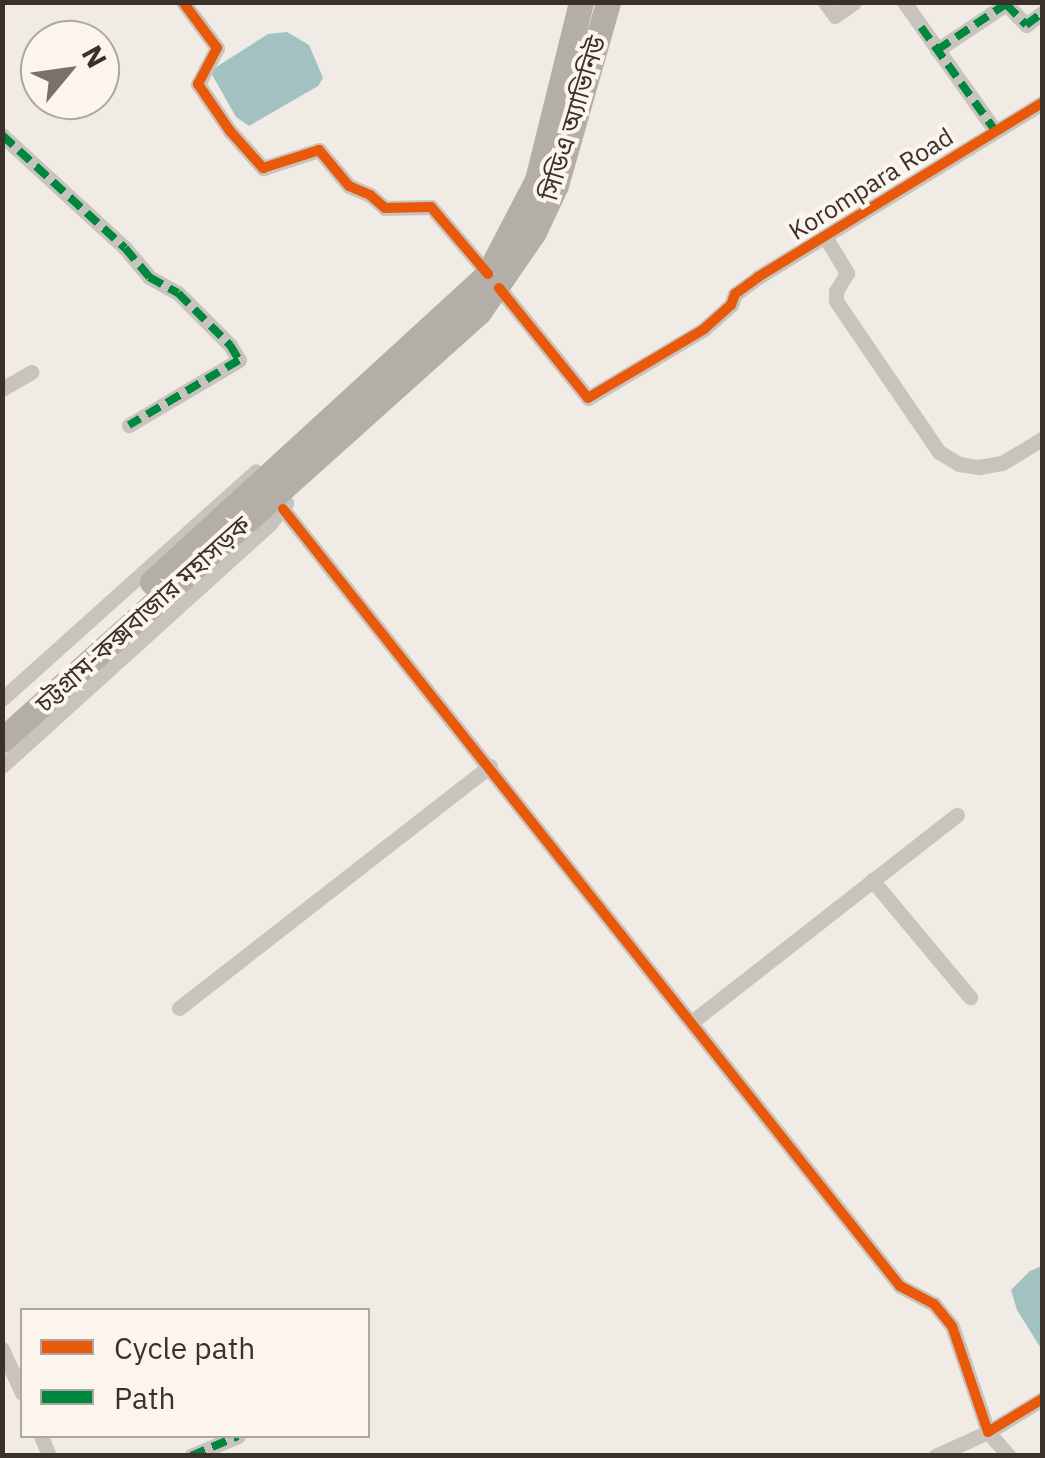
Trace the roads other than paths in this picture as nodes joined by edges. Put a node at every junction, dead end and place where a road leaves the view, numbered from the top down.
1 (184, 2) edge
2 (566, 2) edge
3 (580, 2) edge
4 (595, 2) edge
5 (608, 2) edge
6 (826, 2) edge
7 (854, 2) edge
8 (904, 2) edge
9 (1042, 13) edge
10 (937, 50) junction
11 (1042, 102) edge
12 (994, 129) junction
13 (2, 136) edge
14 (544, 182) junction
15 (524, 228) junction
16 (826, 238) junction
17 (493, 281) junction
18 (31, 372) dead end
19 (2, 389) edge
20 (129, 426) dead end
21 (341, 426) junction
22 (1042, 439) edge
23 (295, 481) junction
24 (283, 509) junction
25 (2, 699) edge
26 (2, 718) edge
27 (2, 740) edge
28 (2, 766) edge
29 (490, 766) junction
30 (957, 815) dead end
31 (872, 880) junction
32 (970, 997) dead end
33 (179, 1008) dead end
34 (693, 1021) junction
35 (2, 1349) edge
36 (20, 1388) edge
37 (1042, 1399) edge
38 (988, 1432) junction
39 (234, 1444) edge
40 (192, 1456) edge
41 (934, 1456) edge
42 (1009, 1456) edge

1 - 17 street
2 - 15 highway, সিডিএ অ্যাভিনিউ
3 - 14 highway
4 - 14 highway
5 - 15 highway, সিডিএ অ্যাভিনিউ
6 - 7 street
8 - 10 street
9 - 10 street
10 - 12 street
11 - 12 street, Korompara Road
12 - 16 street, Korompara Road
13 - 20 street
14 - 15 highway
15 - 17 highway, চট্টগ্রাম-কক্সবাজার মহাসড়ক
16 - 17 street, Korompara Road
16 - 22 street
17 - 21 highway, চট্টগ্রাম-কক্সবাজার মহাসড়ক
18 - 19 street
21 - 23 highway, চট্টগ্রাম-কক্সবাজার মহাসড়ক
21 - 25 street
21 - 26 highway, চট্টগ্রাম-কক্সবাজার মহাসড়ক
23 - 24 street
23 - 27 highway, চট্টগ্রাম-কক্সবাজার মহাসড়ক
24 - 28 street
24 - 29 street
29 - 33 street
29 - 34 street
30 - 31 street
31 - 32 street
31 - 34 street
34 - 38 street
35 - 36 street
37 - 38 street
38 - 41 street
38 - 42 street
39 - 40 street

